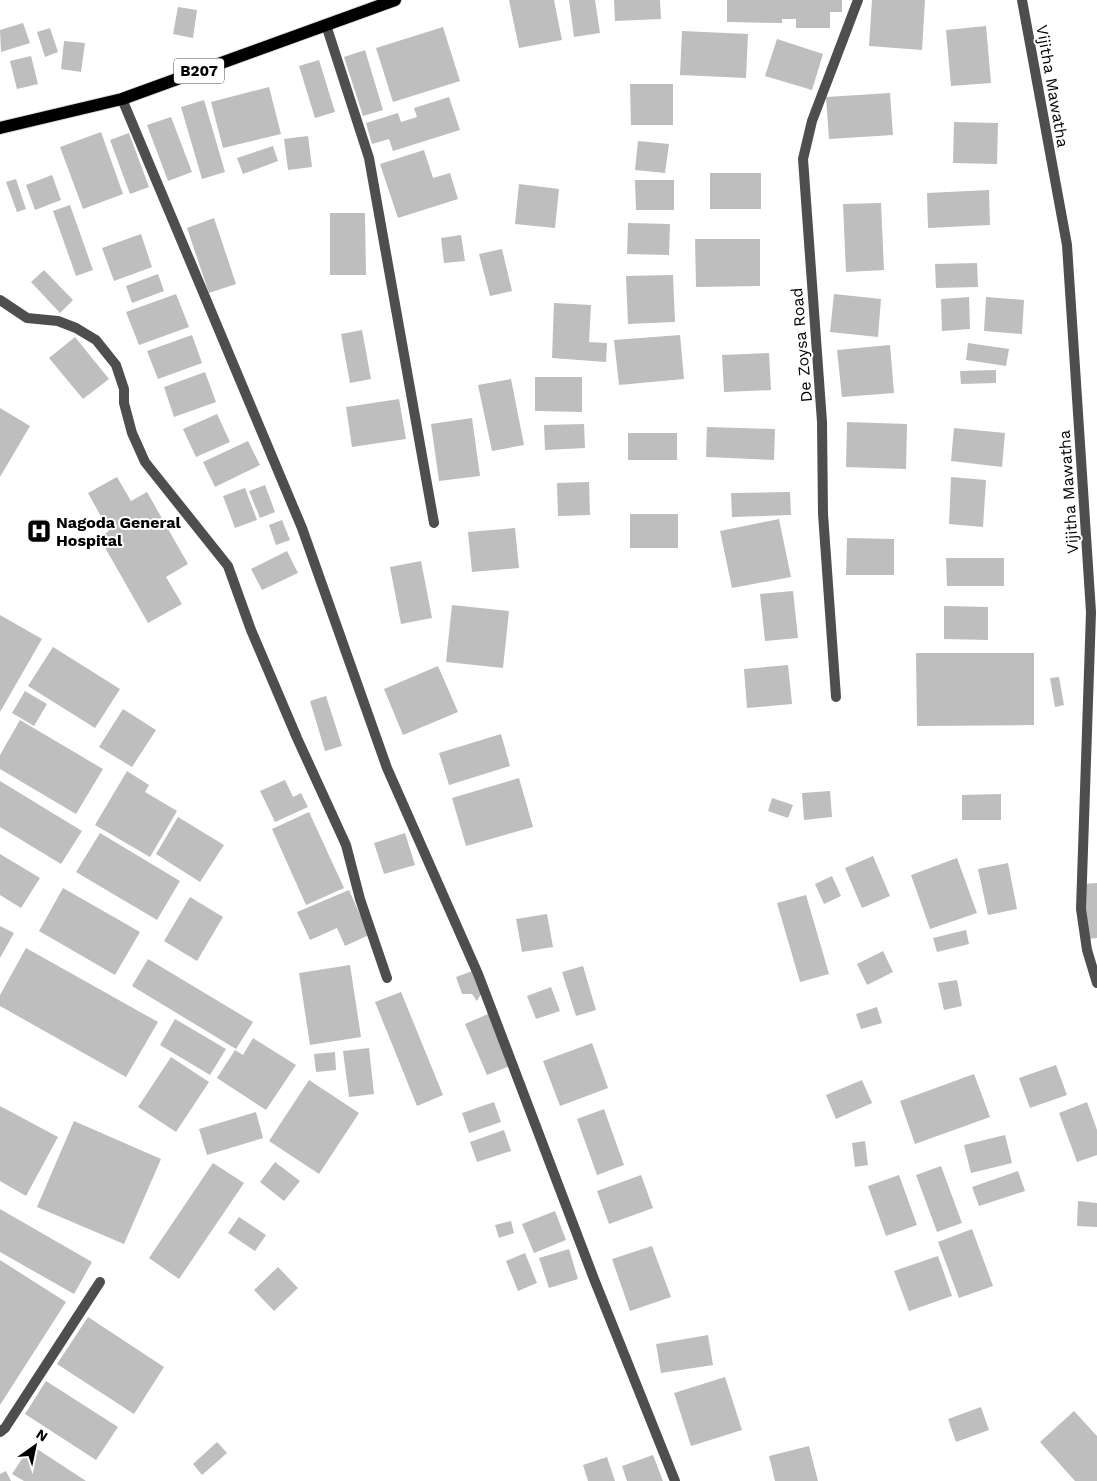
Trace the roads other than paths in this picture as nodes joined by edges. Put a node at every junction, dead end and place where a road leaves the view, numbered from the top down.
1 (394, 0) edge
2 (858, 0) edge
3 (1022, 0) edge
4 (326, 25) junction
5 (122, 98) junction
6 (0, 128) edge
7 (0, 300) edge
8 (434, 523) dead end
9 (836, 697) dead end
10 (1092, 950) edge
11 (386, 978) dead end
12 (1097, 983) edge
13 (100, 1282) dead end
14 (0, 1432) edge
15 (674, 1481) edge

1 - 4 main road, B207
2 - 9 street, De Zoysa Road
3 - 10 street, Vijitha Mawatha
4 - 5 main road, B207
4 - 8 street
5 - 6 main road, B207
5 - 15 street
7 - 11 street
10 - 12 street, Vijitha Mawatha
13 - 14 street

